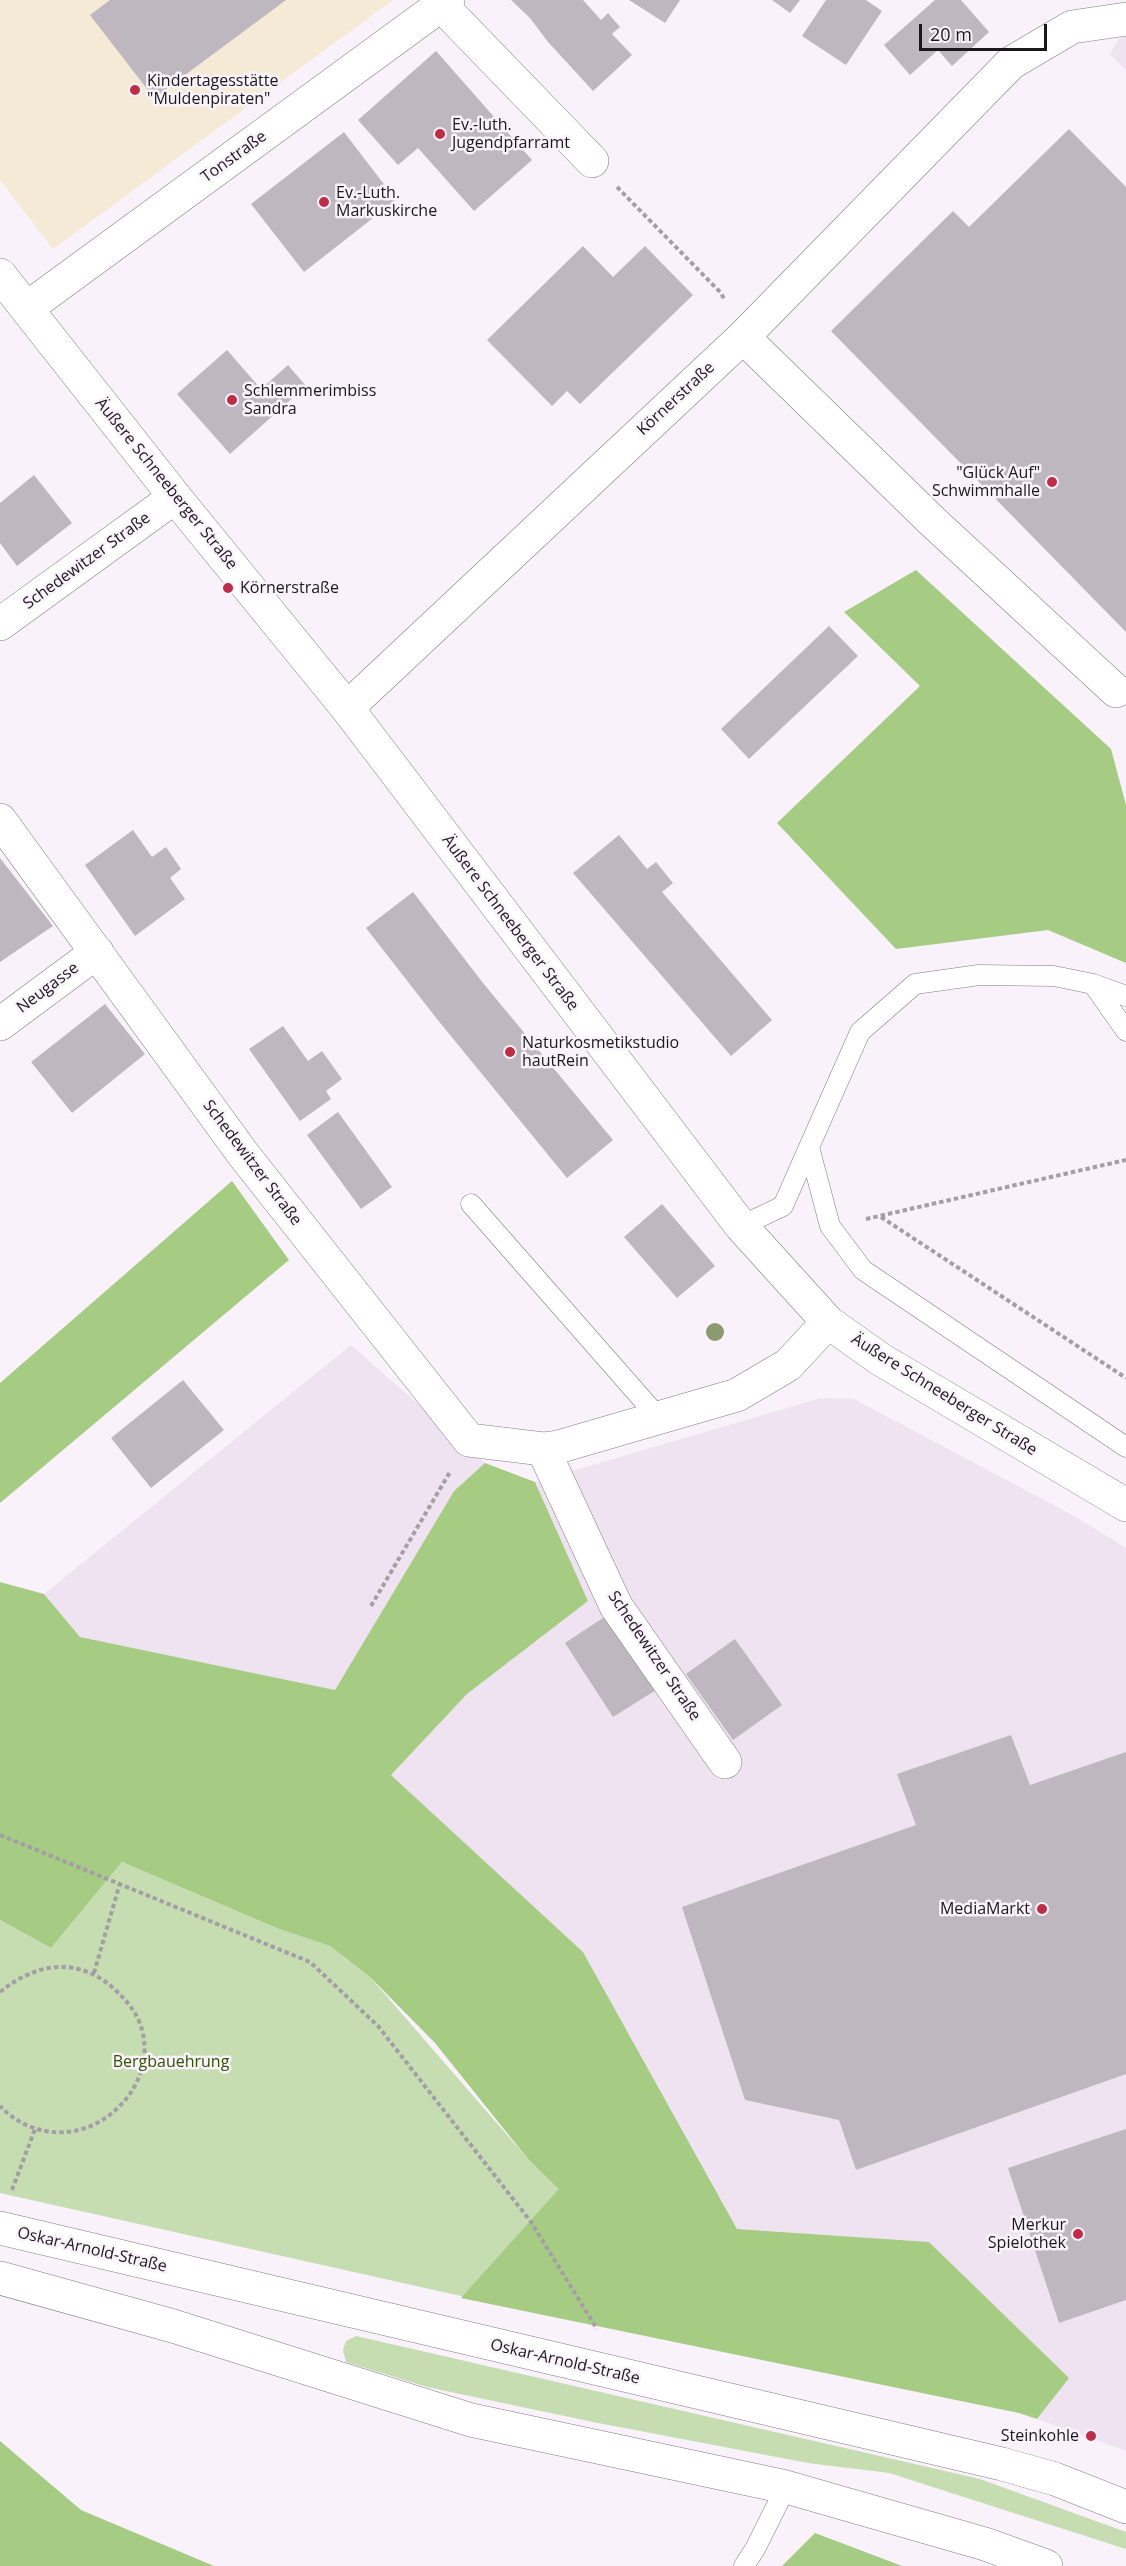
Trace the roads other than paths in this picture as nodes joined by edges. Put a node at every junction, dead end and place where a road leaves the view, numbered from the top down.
1 (444, 2) edge
2 (1126, 19) edge
3 (592, 161) road end
4 (0, 275) edge
5 (27, 308) junction
6 (743, 337) junction
7 (175, 497) junction
8 (0, 624) edge
9 (1116, 691) dead end
10 (347, 708) junction
11 (0, 820) edge
12 (97, 952) junction
13 (1093, 984) junction
14 (1126, 996) edge
15 (0, 1024) edge
16 (1126, 1031) edge
17 (809, 1147) junction
18 (471, 1204) dead end
19 (741, 1226) junction
20 (828, 1322) junction
21 (658, 1417) junction
22 (1126, 1447) edge
23 (543, 1449) junction
24 (1126, 1505) edge
25 (725, 1762) dead end
26 (0, 2228) edge
27 (0, 2278) edge
28 (786, 2487) junction
29 (1126, 2507) edge
30 (744, 2566) edge
31 (1046, 2566) edge

1 - 3 street, Tonstraße
1 - 5 street, Tonstraße
2 - 6 street, Körnerstraße
4 - 5 street, Äußere Schneeberger Straße
5 - 7 street, Äußere Schneeberger Straße
6 - 9 street
6 - 10 street, Körnerstraße
7 - 8 street, Schedewitzer Straße
7 - 10 street, Äußere Schneeberger Straße
10 - 19 street, Äußere Schneeberger Straße
11 - 12 street, Schedewitzer Straße
12 - 15 street, Neugasse
12 - 23 street, Schedewitzer Straße
13 - 14 lane
13 - 16 lane
13 - 17 lane
17 - 19 lane
17 - 22 lane
18 - 21 lane
19 - 20 street, Äußere Schneeberger Straße
20 - 21 street
20 - 24 street, Äußere Schneeberger Straße
21 - 23 street
23 - 25 street, Schedewitzer Straße
26 - 29 street, Oskar-Arnold-Straße
27 - 28 street
28 - 30 lane
28 - 31 street

